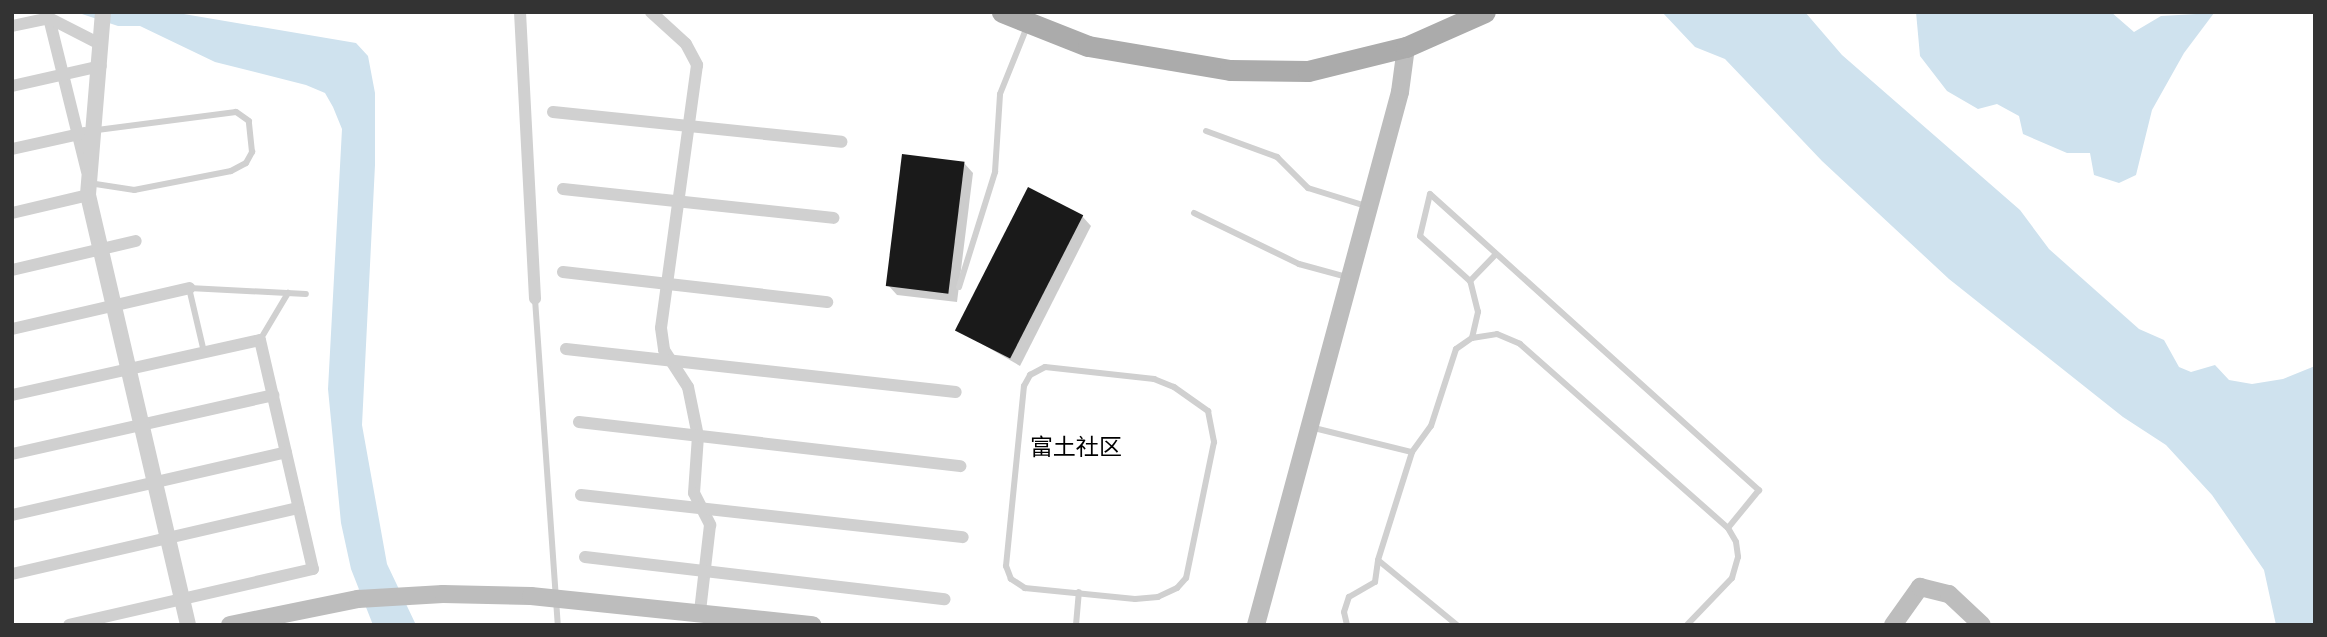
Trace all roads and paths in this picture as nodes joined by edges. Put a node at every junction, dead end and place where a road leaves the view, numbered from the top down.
1 (103, 12) edge
2 (520, 12) edge
3 (651, 12) edge
4 (1002, 12) edge
5 (1485, 12) edge
6 (49, 18) junction
7 (1028, 25) junction
8 (12, 26) edge
9 (102, 41) junction
10 (1406, 47) junction
11 (101, 66) junction
12 (63, 75) junction
13 (12, 86) edge
14 (553, 112) dead end
15 (688, 126) junction
16 (97, 130) junction
17 (1206, 131) dead end
18 (78, 134) junction
19 (841, 142) dead end
20 (12, 149) edge
21 (89, 189) junction
22 (563, 189) dead end
23 (678, 201) junction
24 (1368, 206) junction
25 (12, 213) edge
26 (1194, 213) dead end
27 (833, 218) dead end
28 (136, 241) dead end
29 (101, 249) junction
30 (1496, 254) junction
31 (12, 270) edge
32 (563, 272) dead end
33 (1349, 278) junction
34 (1471, 281) junction
35 (667, 284) junction
36 (959, 287) dead end
37 (189, 288) junction
38 (288, 293) junction
39 (306, 294) dead end
40 (534, 299) joint
41 (828, 302) dead end
42 (114, 306) junction
43 (12, 329) edge
44 (1472, 338) junction
45 (260, 340) junction
46 (566, 349) dead end
47 (204, 352) junction
48 (670, 360) junction
49 (128, 369) junction
50 (956, 392) dead end
51 (12, 395) edge
52 (272, 395) junction
53 (579, 422) dead end
54 (141, 424) junction
55 (1308, 427) junction
56 (698, 436) junction
57 (286, 452) junction
58 (1412, 452) junction
59 (12, 454) edge
60 (960, 466) dead end
61 (155, 482) junction
62 (581, 495) dead end
63 (299, 508) junction
64 (699, 508) junction
65 (12, 515) edge
66 (1728, 528) junction
67 (963, 537) dead end
68 (168, 538) junction
69 (585, 557) dead end
70 (1378, 560) junction
71 (706, 571) junction
72 (12, 573) edge
73 (1079, 592) junction
74 (556, 598) junction
75 (182, 599) junction
76 (945, 599) dead end
77 (699, 612) junction
78 (69, 625) edge
79 (188, 625) edge
80 (229, 625) edge
81 (558, 625) edge
82 (813, 625) edge
83 (1076, 625) edge
84 (1256, 625) edge
85 (1347, 625) edge
86 (1457, 625) edge
87 (1687, 625) edge
88 (1893, 625) edge
89 (1982, 625) edge

1 - 9 street
2 - 40 street
3 - 15 street
4 - 7 main road
5 - 10 main road
6 - 8 street
6 - 9 street
6 - 12 street
7 - 10 main road
7 - 36 lane
9 - 11 street
10 - 24 main road
11 - 12 street
11 - 16 street
12 - 13 street
12 - 18 street
14 - 15 street
15 - 19 street
15 - 23 street
16 - 18 street
16 - 21 street
16 - 21 lane
17 - 24 lane
18 - 20 street
18 - 21 street
21 - 25 street
21 - 29 street
22 - 23 street
23 - 27 street
23 - 35 street
24 - 33 main road
26 - 33 lane
28 - 29 street
29 - 31 street
29 - 42 street
30 - 34 lane
30 - 34 lane
30 - 66 lane
32 - 35 street
33 - 55 main road
34 - 44 lane
35 - 41 street
35 - 48 street
37 - 38 lane
37 - 42 street
37 - 47 lane
38 - 39 lane
38 - 45 lane
40 - 74 lane
42 - 43 street
42 - 49 street
44 - 58 lane
44 - 66 lane
45 - 47 street
45 - 52 street
46 - 48 street
47 - 49 street
48 - 50 street
48 - 56 street
49 - 51 street
49 - 54 street
52 - 54 street
52 - 57 street
53 - 56 street
54 - 59 street
54 - 61 street
55 - 58 lane
55 - 84 main road
56 - 60 street
56 - 64 street
57 - 61 street
57 - 63 street
58 - 70 lane
61 - 65 street
61 - 68 street
62 - 64 street
63 - 68 street
63 - 75 street
64 - 67 street
64 - 71 street
66 - 87 lane
68 - 72 street
68 - 75 street
69 - 71 street
70 - 85 lane
70 - 86 lane
71 - 76 street
71 - 77 street
73 - 73 lane
73 - 83 lane
74 - 77 main road
74 - 80 main road
74 - 81 lane
75 - 78 street
75 - 79 street
77 - 82 main road
88 - 89 main road

